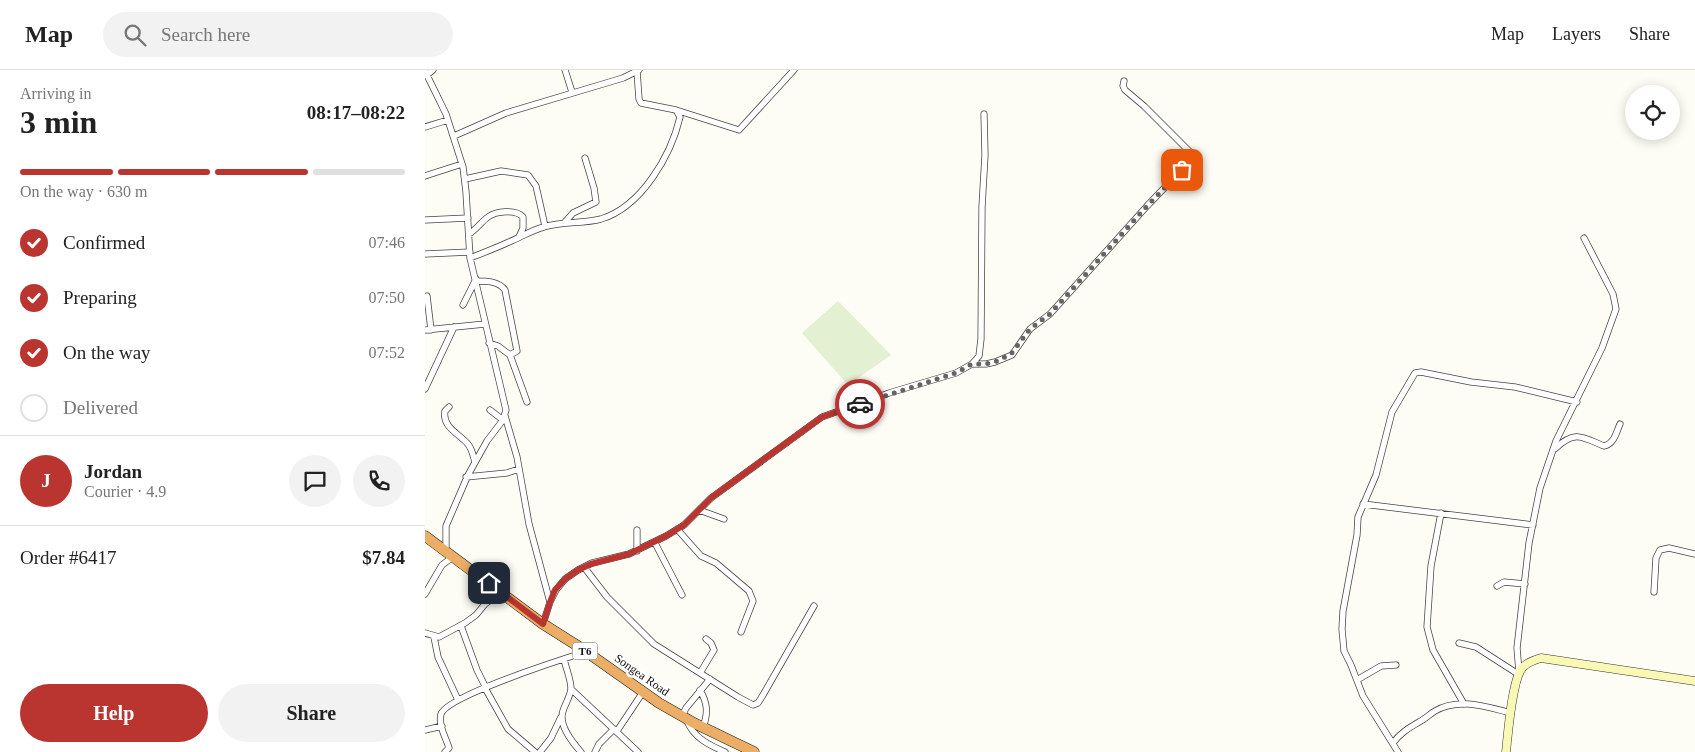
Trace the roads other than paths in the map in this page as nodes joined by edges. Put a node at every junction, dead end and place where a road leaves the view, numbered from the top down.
1 (433, 70) edge
2 (565, 70) edge
3 (793, 70) edge
4 (638, 71) edge
5 (426, 73) edge
6 (1124, 81) dead end
7 (572, 92) junction
8 (675, 110) junction
9 (984, 114) dead end
10 (448, 120) junction
11 (425, 127) edge
12 (454, 136) junction
13 (585, 158) dead end
14 (462, 164) junction
15 (425, 176) edge
16 (465, 179) junction
17 (468, 218) junction
18 (425, 220) edge
19 (564, 223) junction
20 (545, 226) junction
21 (469, 234) junction
22 (519, 237) junction
23 (1584, 238) dead end
24 (425, 254) edge
25 (470, 255) junction
26 (476, 280) junction
27 (427, 296) dead end
28 (463, 306) dead end
29 (485, 324) junction
30 (455, 327) junction
31 (428, 330) edge
32 (489, 343) junction
33 (510, 354) junction
34 (972, 364) junction
35 (425, 389) edge
36 (527, 402) dead end
37 (1577, 402) junction
38 (449, 407) dead end
39 (490, 410) dead end
40 (504, 418) junction
41 (1620, 424) dead end
42 (1554, 449) junction
43 (475, 462) junction
44 (519, 469) junction
45 (467, 478) junction
46 (1363, 504) junction
47 (699, 510) junction
48 (1441, 514) junction
49 (724, 519) dead end
50 (1533, 525) junction
51 (677, 529) junction
52 (637, 530) dead end
53 (425, 536) edge
54 (655, 542) junction
55 (637, 551) junction
56 (450, 553) junction
57 (1695, 554) edge
58 (584, 567) junction
59 (1525, 584) junction
60 (1497, 586) dead end
61 (501, 592) junction
62 (1654, 592) dead end
63 (425, 594) edge
64 (682, 595) dead end
65 (550, 602) junction
66 (814, 606) dead end
67 (543, 624) junction
68 (461, 626) junction
69 (741, 632) dead end
70 (425, 633) edge
71 (434, 637) junction
72 (706, 639) dead end
73 (1459, 643) dead end
74 (586, 652) junction
75 (564, 659) junction
76 (1396, 665) dead end
77 (700, 673) junction
78 (1519, 673) junction
79 (710, 679) junction
80 (1357, 680) junction
81 (1695, 681) edge
82 (486, 688) junction
83 (571, 688) junction
84 (700, 690) junction
85 (643, 692) junction
86 (458, 700) junction
87 (1464, 704) junction
88 (1511, 712) junction
89 (684, 717) junction
90 (561, 718) junction
91 (442, 726) junction
92 (703, 728) junction
93 (425, 730) edge
94 (615, 730) junction
95 (1393, 743) junction
96 (532, 751) edge
97 (445, 752) edge
98 (540, 752) edge
99 (581, 752) edge
100 (595, 752) edge
101 (638, 752) edge
102 (725, 752) edge
103 (754, 752) edge
104 (1398, 752) edge
105 (1506, 752) edge

1 - 5 street
2 - 7 street
3 - 8 street
4 - 7 street
4 - 8 street
5 - 10 street
6 - 34 street
7 - 12 street
8 - 19 street
9 - 34 street
10 - 11 street
10 - 12 street
12 - 14 street
13 - 19 street
14 - 15 street
14 - 16 street
16 - 17 street
16 - 20 street
17 - 18 street
17 - 21 street
19 - 20 street
20 - 22 street
21 - 22 street
21 - 25 street
22 - 25 street
23 - 37 street
24 - 25 street
25 - 26 street
26 - 28 street
26 - 29 street
26 - 33 street
27 - 31 street
29 - 30 street
29 - 32 street
30 - 31 street
30 - 35 street
32 - 33 street
32 - 40 street
33 - 36 street
34 - 47 street
37 - 42 street
37 - 46 street
38 - 43 street
39 - 40 street
40 - 43 street
40 - 44 street
41 - 42 street
42 - 50 street
43 - 45 street
44 - 45 street
44 - 65 street
45 - 56 street
46 - 48 street
46 - 80 street
47 - 49 street
47 - 51 street
48 - 50 street
48 - 87 street
50 - 59 street
51 - 54 street
51 - 69 street
52 - 55 street
53 - 56 highway, Songea Road / T6
54 - 55 street
54 - 64 street
55 - 58 street
56 - 61 highway, Songea Road / T6
56 - 63 street
57 - 62 street
58 - 65 street
58 - 77 street
59 - 60 street
59 - 78 street
61 - 67 highway, Songea Road / T6
61 - 68 street
65 - 67 street
66 - 79 street
67 - 74 highway, Songea Road / T6
68 - 71 street
68 - 82 street
70 - 71 street
71 - 86 street
72 - 77 street
73 - 78 street
74 - 75 street
74 - 85 highway, Songea Road / T6
75 - 82 street
75 - 83 street
76 - 80 street
77 - 79 street
78 - 81 street
78 - 88 street
79 - 84 street
80 - 95 street
82 - 86 street
82 - 96 street
83 - 90 street
83 - 94 street
84 - 89 street
84 - 92 street
85 - 89 highway, Songea Road / T6
85 - 94 street
86 - 91 street
87 - 88 street
87 - 95 street
88 - 105 street
89 - 92 highway, Songea Road / T6
89 - 102 street
90 - 98 street
90 - 99 street
91 - 93 street
91 - 97 street
92 - 103 highway, Songea Road / T6
94 - 100 street
94 - 101 street
95 - 104 street

